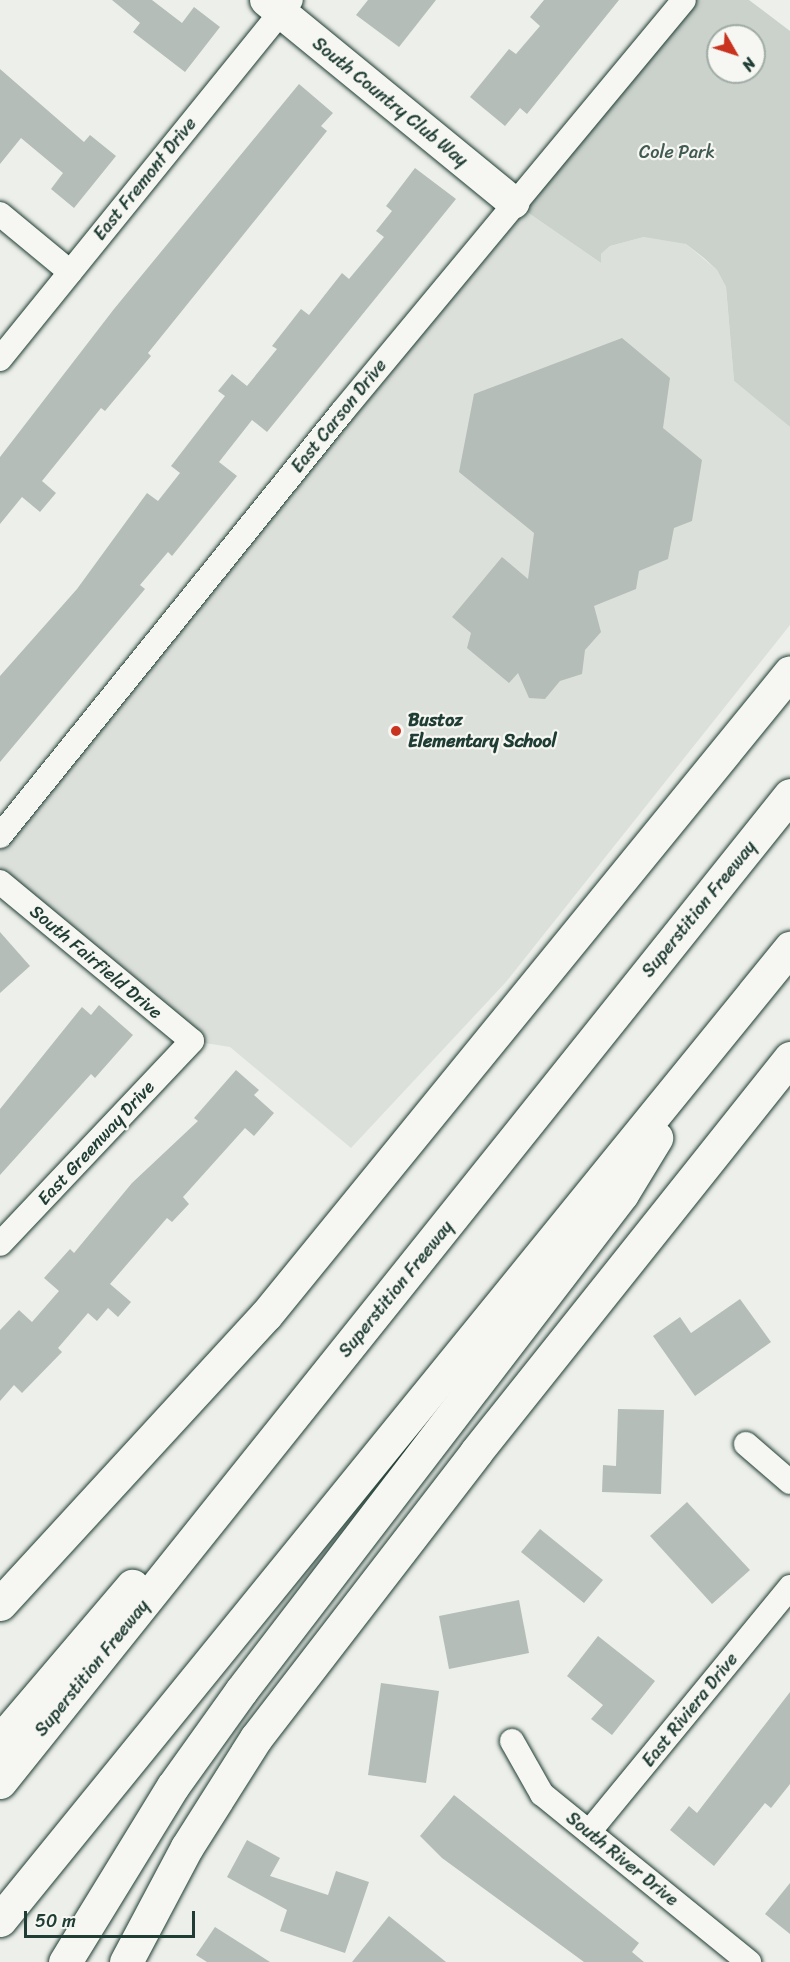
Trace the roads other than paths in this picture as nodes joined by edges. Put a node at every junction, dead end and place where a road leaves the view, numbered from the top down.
1 (684, 0) edge
2 (279, 4) edge
3 (514, 203) junction
4 (0, 214) edge
5 (70, 272) junction
6 (0, 359) edge
7 (790, 672) edge
8 (790, 795) edge
9 (0, 836) edge
10 (0, 882) edge
11 (790, 948) edge
12 (721, 1032) junction
13 (192, 1041) joint
14 (790, 1058) edge
15 (0, 1244) edge
16 (367, 1327) junction
17 (746, 1444) dead end
18 (790, 1482) edge
19 (790, 1587) edge
20 (0, 1604) edge
21 (0, 1741) edge
22 (512, 1742) dead end
23 (0, 1782) edge
24 (589, 1832) junction
25 (0, 1920) edge
26 (65, 1962) edge
27 (126, 1962) edge
28 (749, 1962) edge

1 - 3 street, East Carson Drive
2 - 3 street, South Country Club Way
2 - 5 street, East Fremont Drive
3 - 9 street, East Carson Drive
4 - 5 street
5 - 6 street, East Fremont Drive
7 - 20 highway
8 - 16 highway, Superstition Freeway
10 - 13 street, South Fairfield Drive
11 - 12 highway
12 - 25 highway
12 - 26 highway
13 - 15 street, East Greenway Drive
14 - 27 highway
16 - 21 highway
16 - 23 highway, Superstition Freeway
17 - 18 street
19 - 24 street, East Riviera Drive
22 - 24 street, South River Drive
24 - 28 street, South River Drive

